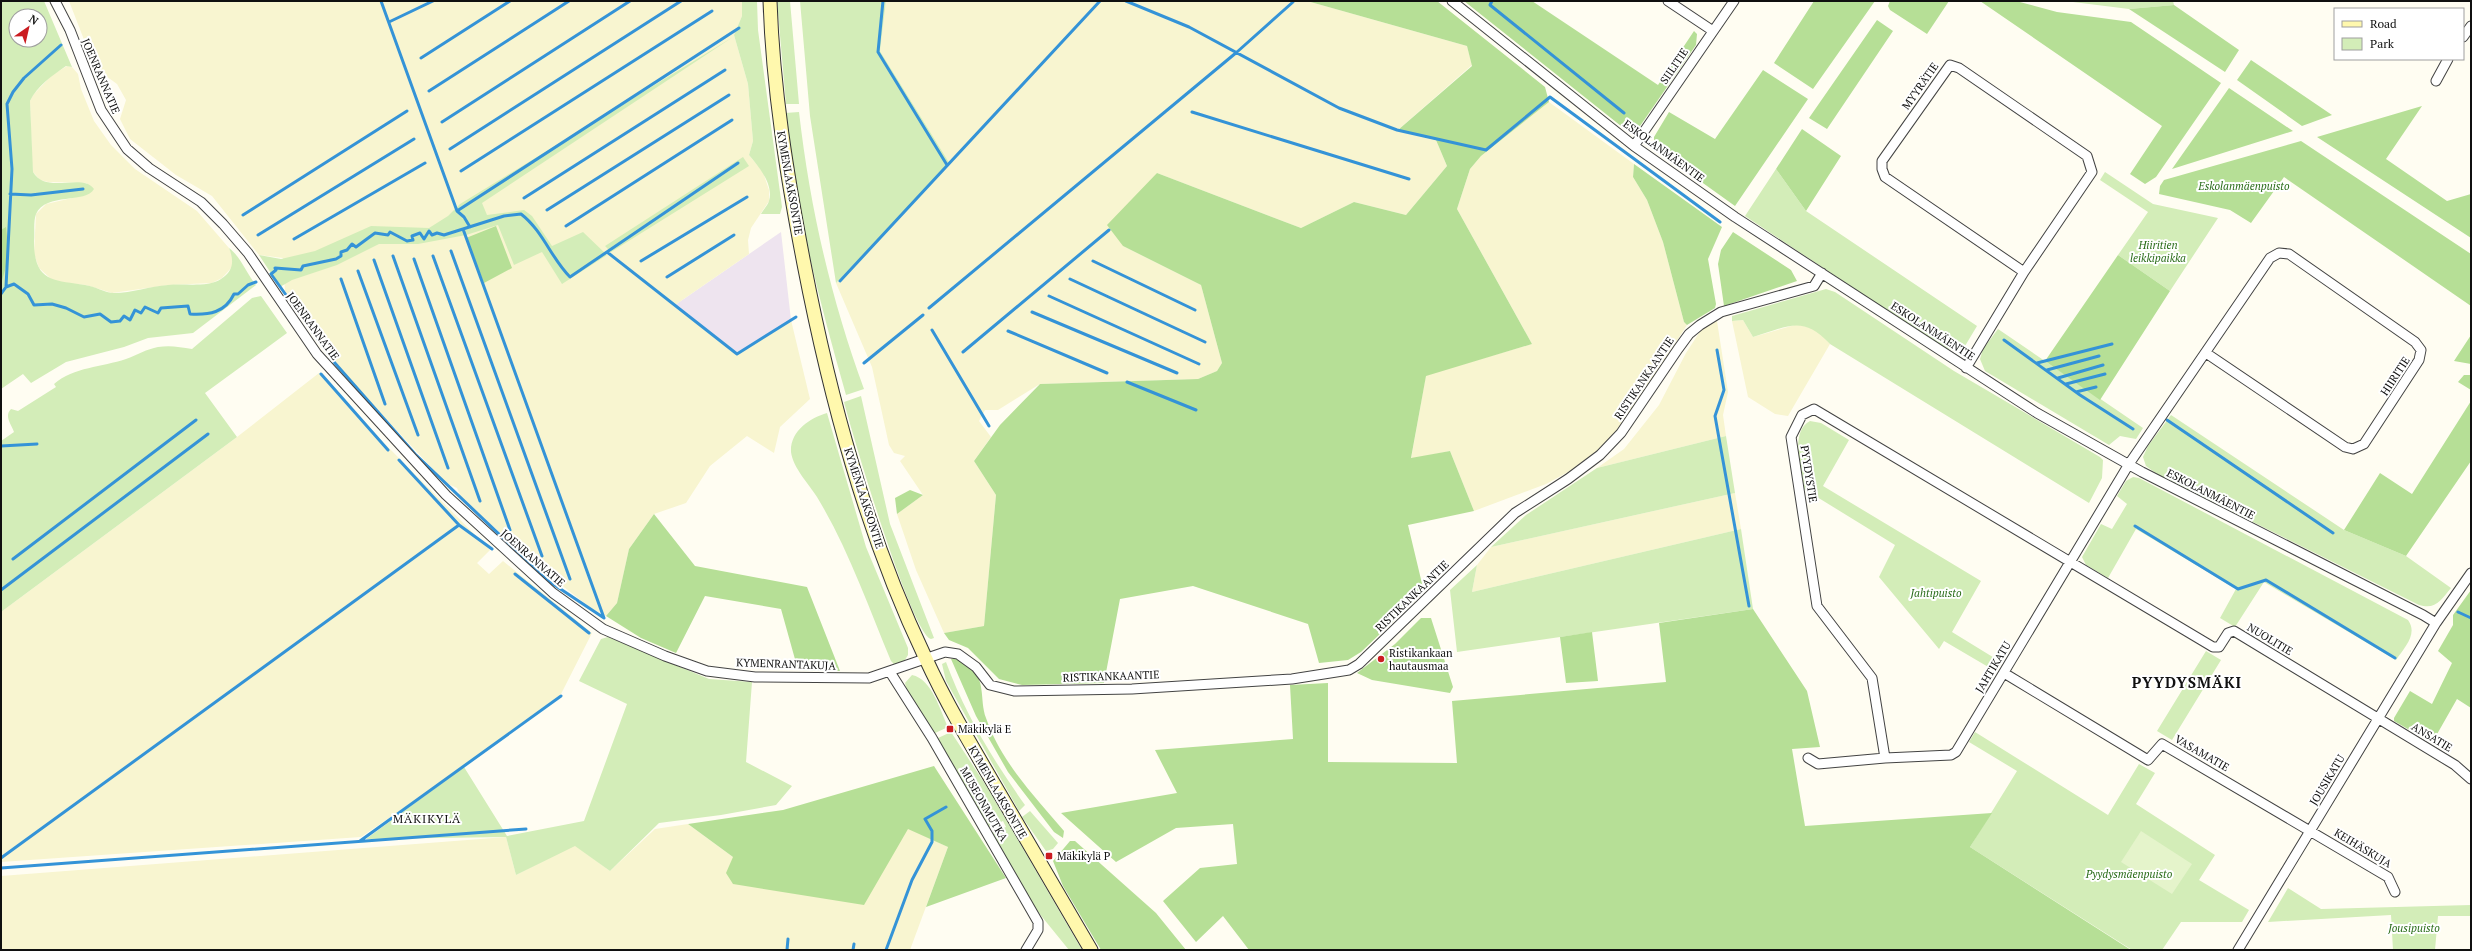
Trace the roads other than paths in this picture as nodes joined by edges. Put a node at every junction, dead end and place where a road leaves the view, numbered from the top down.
1 (55, 1) edge
2 (770, 1) edge
3 (1452, 1) edge
4 (1668, 1) edge
5 (1734, 1) edge
6 (2471, 26) edge
7 (1713, 31) junction
8 (2464, 36) edge
9 (2447, 60) edge
10 (2436, 81) dead end
11 (1634, 146) junction
12 (2024, 272) junction
13 (1822, 273) junction
14 (2206, 353) junction
15 (1966, 368) junction
16 (2129, 464) junction
17 (2070, 562) junction
18 (2471, 573) edge
19 (2436, 623) junction
20 (603, 629) joint
21 (926, 660) junction
22 (890, 672) junction
23 (2004, 672) junction
24 (2378, 719) junction
25 (1808, 758) dead end
26 (1885, 758) junction
27 (2471, 779) edge
28 (2311, 830) junction
29 (2395, 892) dead end
30 (1026, 950) edge
31 (1091, 950) edge
32 (2238, 950) edge

1 - 20 street, JOENRANNATIE
2 - 21 main road, KYMENLAAKSONTIE
3 - 11 street, ESKOLANMÄENTIE
4 - 7 street
5 - 7 street, SIILITIE
6 - 8 street
7 - 11 street, SIILITIE
9 - 10 street
11 - 13 street, ESKOLANMÄENTIE
12 - 12 street, MYYRÄTIE
12 - 15 street, MYYRÄTIE
13 - 15 street, ESKOLANMÄENTIE
13 - 21 street, RISTIKANKAANTIE
14 - 14 street, HIIRITIE
14 - 16 street, HIIRITIE
15 - 16 street, ESKOLANMÄENTIE
16 - 17 street, JAHTIKATU
16 - 19 street, ESKOLANMÄENTIE
17 - 23 street, JAHTIKATU
17 - 24 street, NUOLITIE
17 - 26 street, PYYDYSTIE
18 - 19 street, JOUSIKATU
19 - 24 street, JOUSIKATU
20 - 22 street, KYMENRANTAKUJA
21 - 22 street, KYMENRANTAKUJA
21 - 31 main road, KYMENLAAKSONTIE
22 - 30 street, MUSEONMUTKA
23 - 26 street, JAHTIKATU
23 - 28 street, VASAMATIE
24 - 27 street, ANSATIE
24 - 28 street, JOUSIKATU
25 - 26 street, JAHTIKATU
28 - 29 street, KEIHÄSKUJA
28 - 32 street, JOUSIKATU

